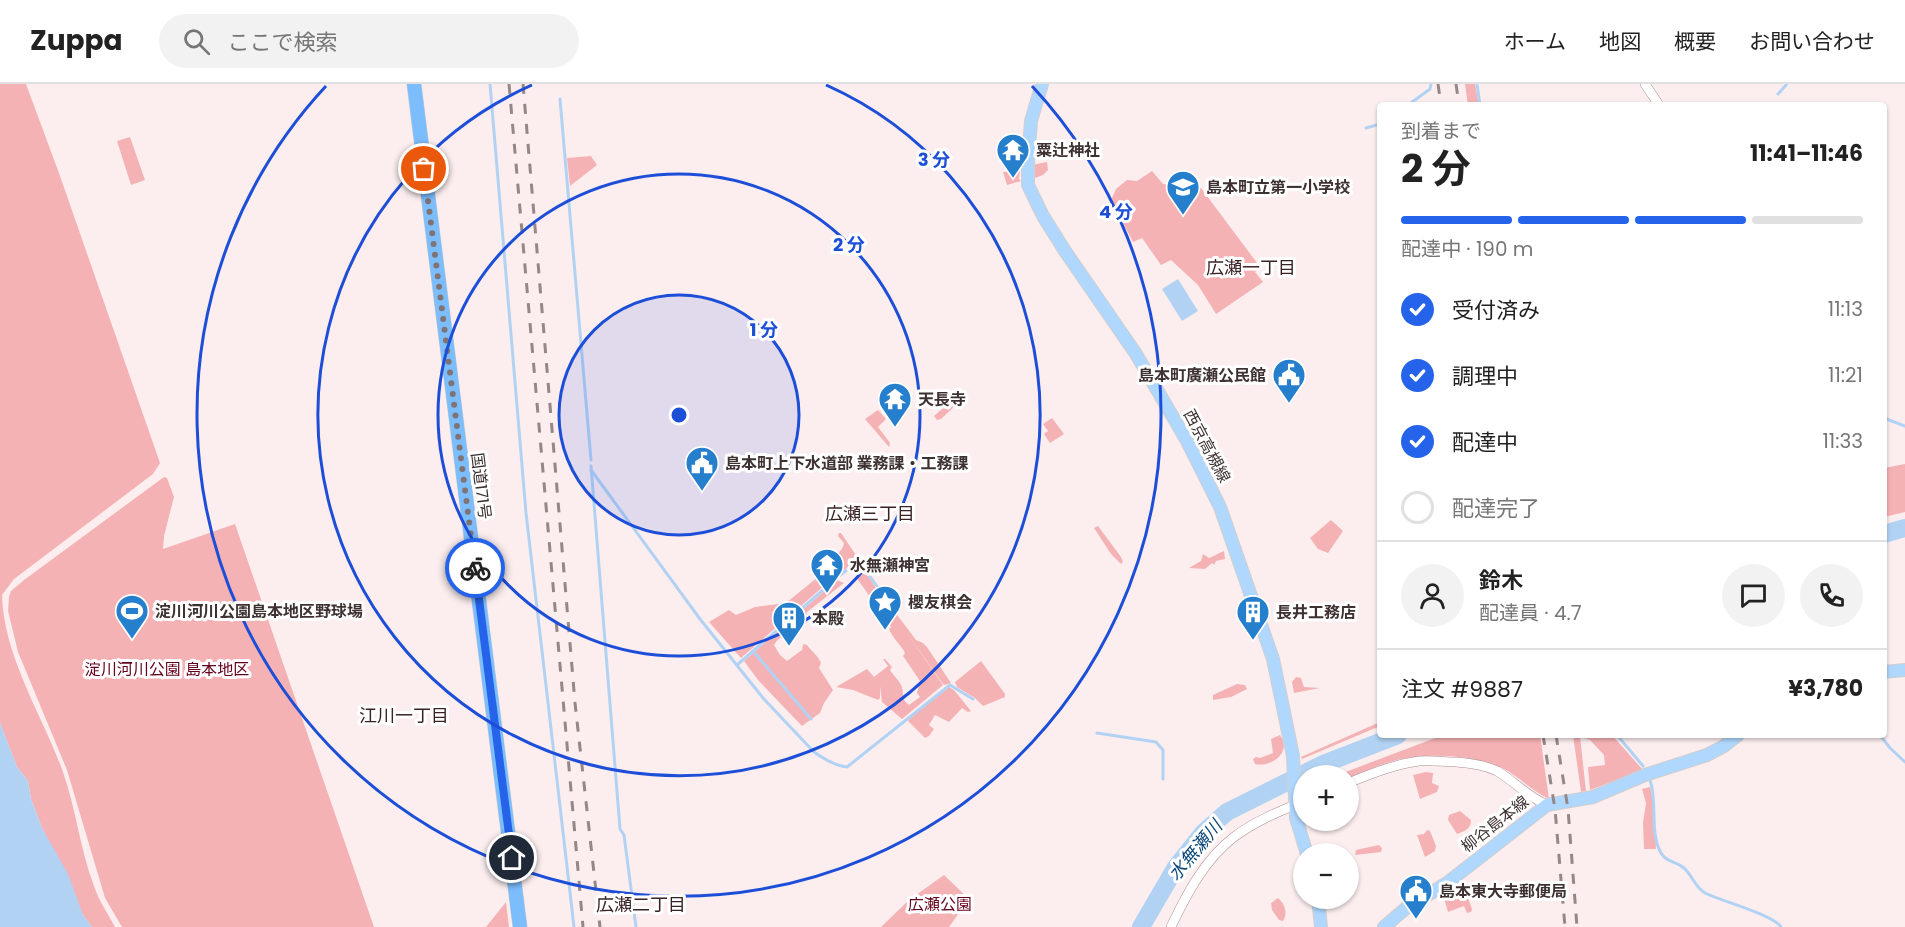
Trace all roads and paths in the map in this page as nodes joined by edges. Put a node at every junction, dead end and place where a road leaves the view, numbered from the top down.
1 (414, 84) edge
2 (1042, 84) edge
3 (1645, 84) edge
4 (1657, 102) edge
5 (1905, 670) edge
6 (1887, 672) edge
7 (1734, 738) edge
8 (1294, 765) edge
9 (1359, 778) edge
10 (1293, 804) edge
11 (1547, 805) junction
12 (1319, 909) edge
13 (520, 927) edge
14 (1171, 927) edge
15 (1321, 927) edge
16 (1384, 927) edge

1 - 13 highway, 国道171号
2 - 8 main road, 西京高槻線
3 - 4 street
5 - 6 main road
7 - 11 main road, 柳谷島本線
9 - 11 street
10 - 14 street
11 - 16 main road, 柳谷島本線
12 - 15 main road

